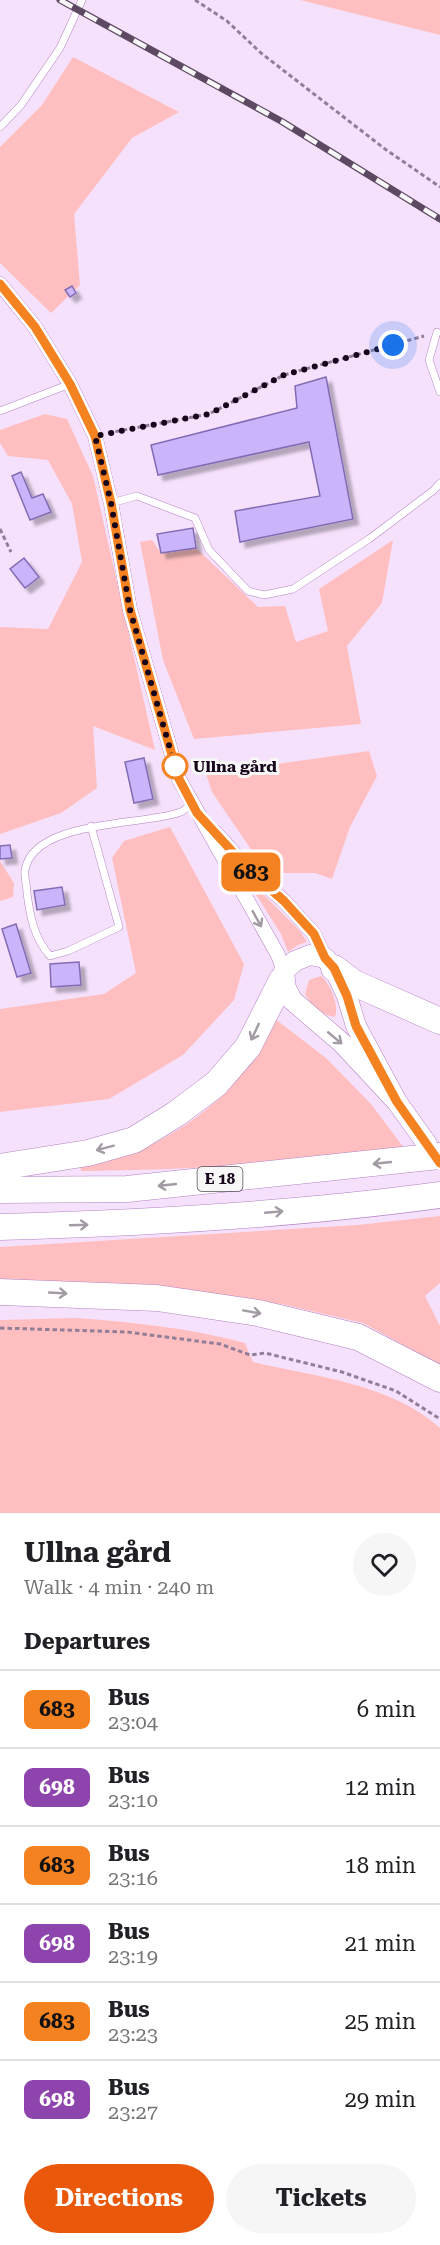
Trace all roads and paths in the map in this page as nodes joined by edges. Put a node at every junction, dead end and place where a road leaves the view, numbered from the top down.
1 (82, 0) edge
2 (195, 0) edge
3 (0, 127) edge
4 (440, 187) edge
5 (0, 284) edge
6 (437, 332) joint
7 (70, 384) junction
8 (440, 392) edge
9 (0, 411) edge
10 (95, 436) junction
11 (440, 483) edge
12 (111, 503) junction
13 (0, 529) edge
14 (11, 552) dead end
15 (194, 808) junction
16 (91, 826) junction
17 (329, 963) junction
18 (283, 975) junction
19 (440, 1021) edge
20 (397, 1102) junction
21 (433, 1150) edge
22 (0, 1167) edge
23 (0, 1190) edge
24 (440, 1195) edge
25 (0, 1227) edge
26 (0, 1292) edge
27 (0, 1328) edge
28 (440, 1379) edge
29 (440, 1419) edge

1 - 3 lane
2 - 4 path
5 - 7 street
6 - 8 lane
6 - 10 path
7 - 9 lane
7 - 10 street
10 - 12 street
11 - 12 lane
12 - 15 street
13 - 14 path
15 - 16 lane
15 - 17 street
15 -> 18 street
16 - 16 lane
17 - 18 street
17 - 19 highway
17 - 20 street
18 -> 20 street
18 -> 22 highway
20 - 21 street
21 -> 23 highway, E 18
25 -> 24 highway, E 18
26 -> 28 highway
27 - 29 path

